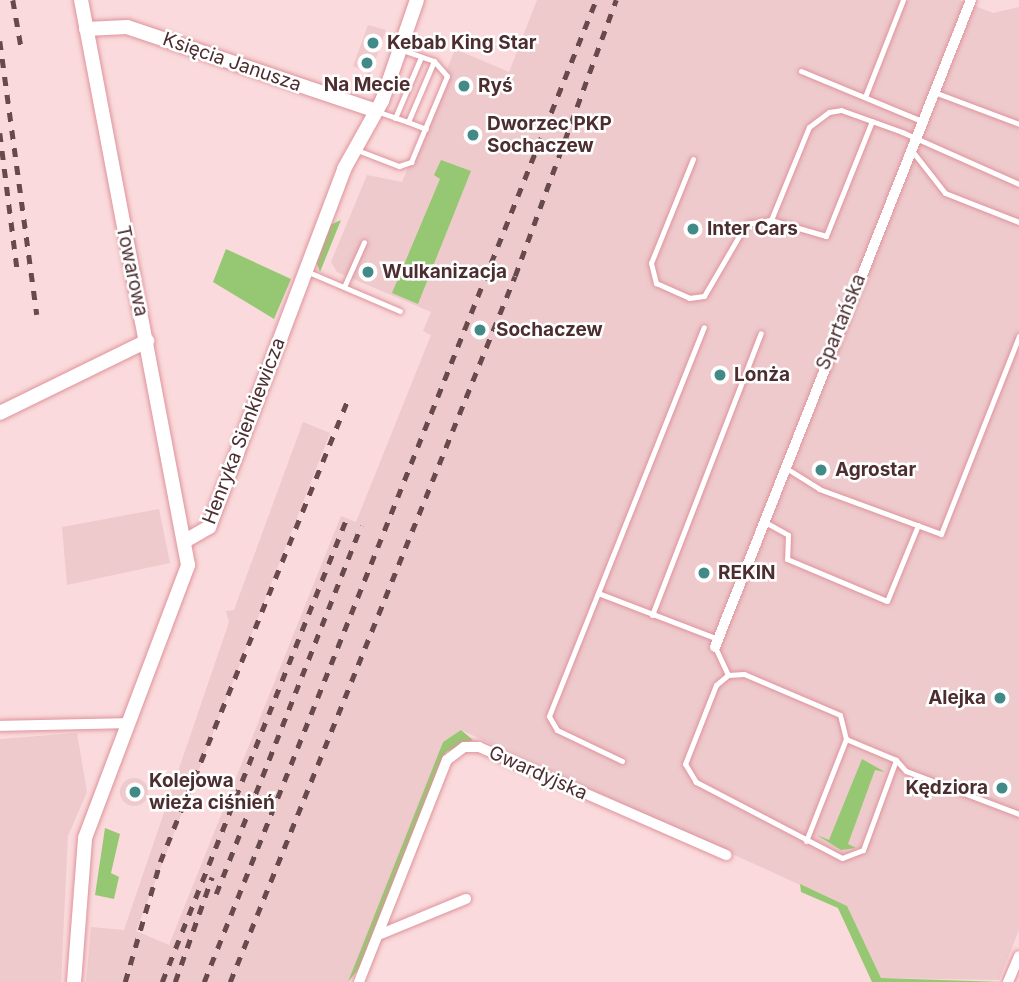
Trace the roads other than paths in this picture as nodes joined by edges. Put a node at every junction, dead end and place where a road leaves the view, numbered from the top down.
1 (81, 0) edge
2 (417, 0) edge
3 (904, 0) edge
4 (971, 0) edge
5 (86, 29) junction
6 (400, 49) junction
7 (421, 57) junction
8 (433, 61) junction
9 (802, 71) dead end
10 (934, 92) junction
11 (865, 97) junction
12 (376, 111) junction
13 (395, 118) junction
14 (872, 121) junction
15 (922, 121) junction
16 (408, 122) junction
17 (1019, 124) edge
18 (426, 129) junction
19 (915, 138) junction
20 (354, 149) junction
21 (910, 150) junction
22 (693, 159) dead end
23 (1019, 184) edge
24 (771, 220) junction
25 (1019, 222) edge
26 (364, 243) dead end
27 (306, 271) junction
28 (344, 287) junction
29 (400, 311) dead end
30 (704, 327) dead end
31 (761, 333) dead end
32 (1019, 336) edge
33 (147, 341) junction
34 (0, 413) edge
35 (784, 467) junction
36 (763, 521) junction
37 (918, 525) junction
38 (185, 541) junction
39 (598, 593) junction
40 (652, 615) junction
41 (717, 643) junction
42 (728, 675) junction
43 (128, 723) junction
44 (0, 726) edge
45 (846, 739) junction
46 (896, 760) junction
47 (621, 761) dead end
48 (1019, 814) edge
49 (806, 841) junction
50 (726, 855) dead end
51 (466, 899) dead end
52 (381, 934) junction
53 (1019, 956) edge
54 (361, 978) edge
55 (75, 982) edge
56 (374, 982) edge
57 (1009, 982) edge

1 - 5 street, Towarowa
2 - 6 street, Henryka Sienkiewicza
3 - 11 lane
4 - 10 street, Spartańska
5 - 12 street, Księcia Janusza
5 - 33 street, Towarowa
6 - 7 lane
6 - 12 street, Henryka Sienkiewicza
7 - 8 lane
7 - 13 lane
8 - 16 lane
8 - 18 lane
9 - 11 lane
10 - 15 street, Spartańska
10 - 17 lane
11 - 15 lane
12 - 13 lane
12 - 20 street, Henryka Sienkiewicza
13 - 16 lane
14 - 19 lane
14 - 24 lane
14 - 24 lane
15 - 19 street, Spartańska
16 - 18 lane
18 - 20 lane
19 - 21 street, Spartańska
19 - 23 lane
20 - 27 street, Henryka Sienkiewicza
21 - 25 lane
21 - 35 street, Spartańska
22 - 24 lane
26 - 28 lane
27 - 28 lane
27 - 38 street, Henryka Sienkiewicza
28 - 29 lane
30 - 39 lane
31 - 40 lane
32 - 37 lane
33 - 34 street
33 - 38 street, Towarowa
35 - 36 street, Spartańska
35 - 37 lane
36 - 37 lane
36 - 41 street, Spartańska
38 - 43 street, Henryka Sienkiewicza
39 - 40 lane
39 - 47 lane
40 - 41 lane
41 - 42 lane
42 - 45 lane
42 - 49 lane
43 - 44 street
43 - 55 street, Henryka Sienkiewicza
45 - 46 lane
45 - 49 lane
46 - 48 lane
46 - 49 lane
50 - 52 street, Gwardyjska
51 - 52 street
52 - 54 street, Gwardyjska
53 - 57 street
54 - 56 street

